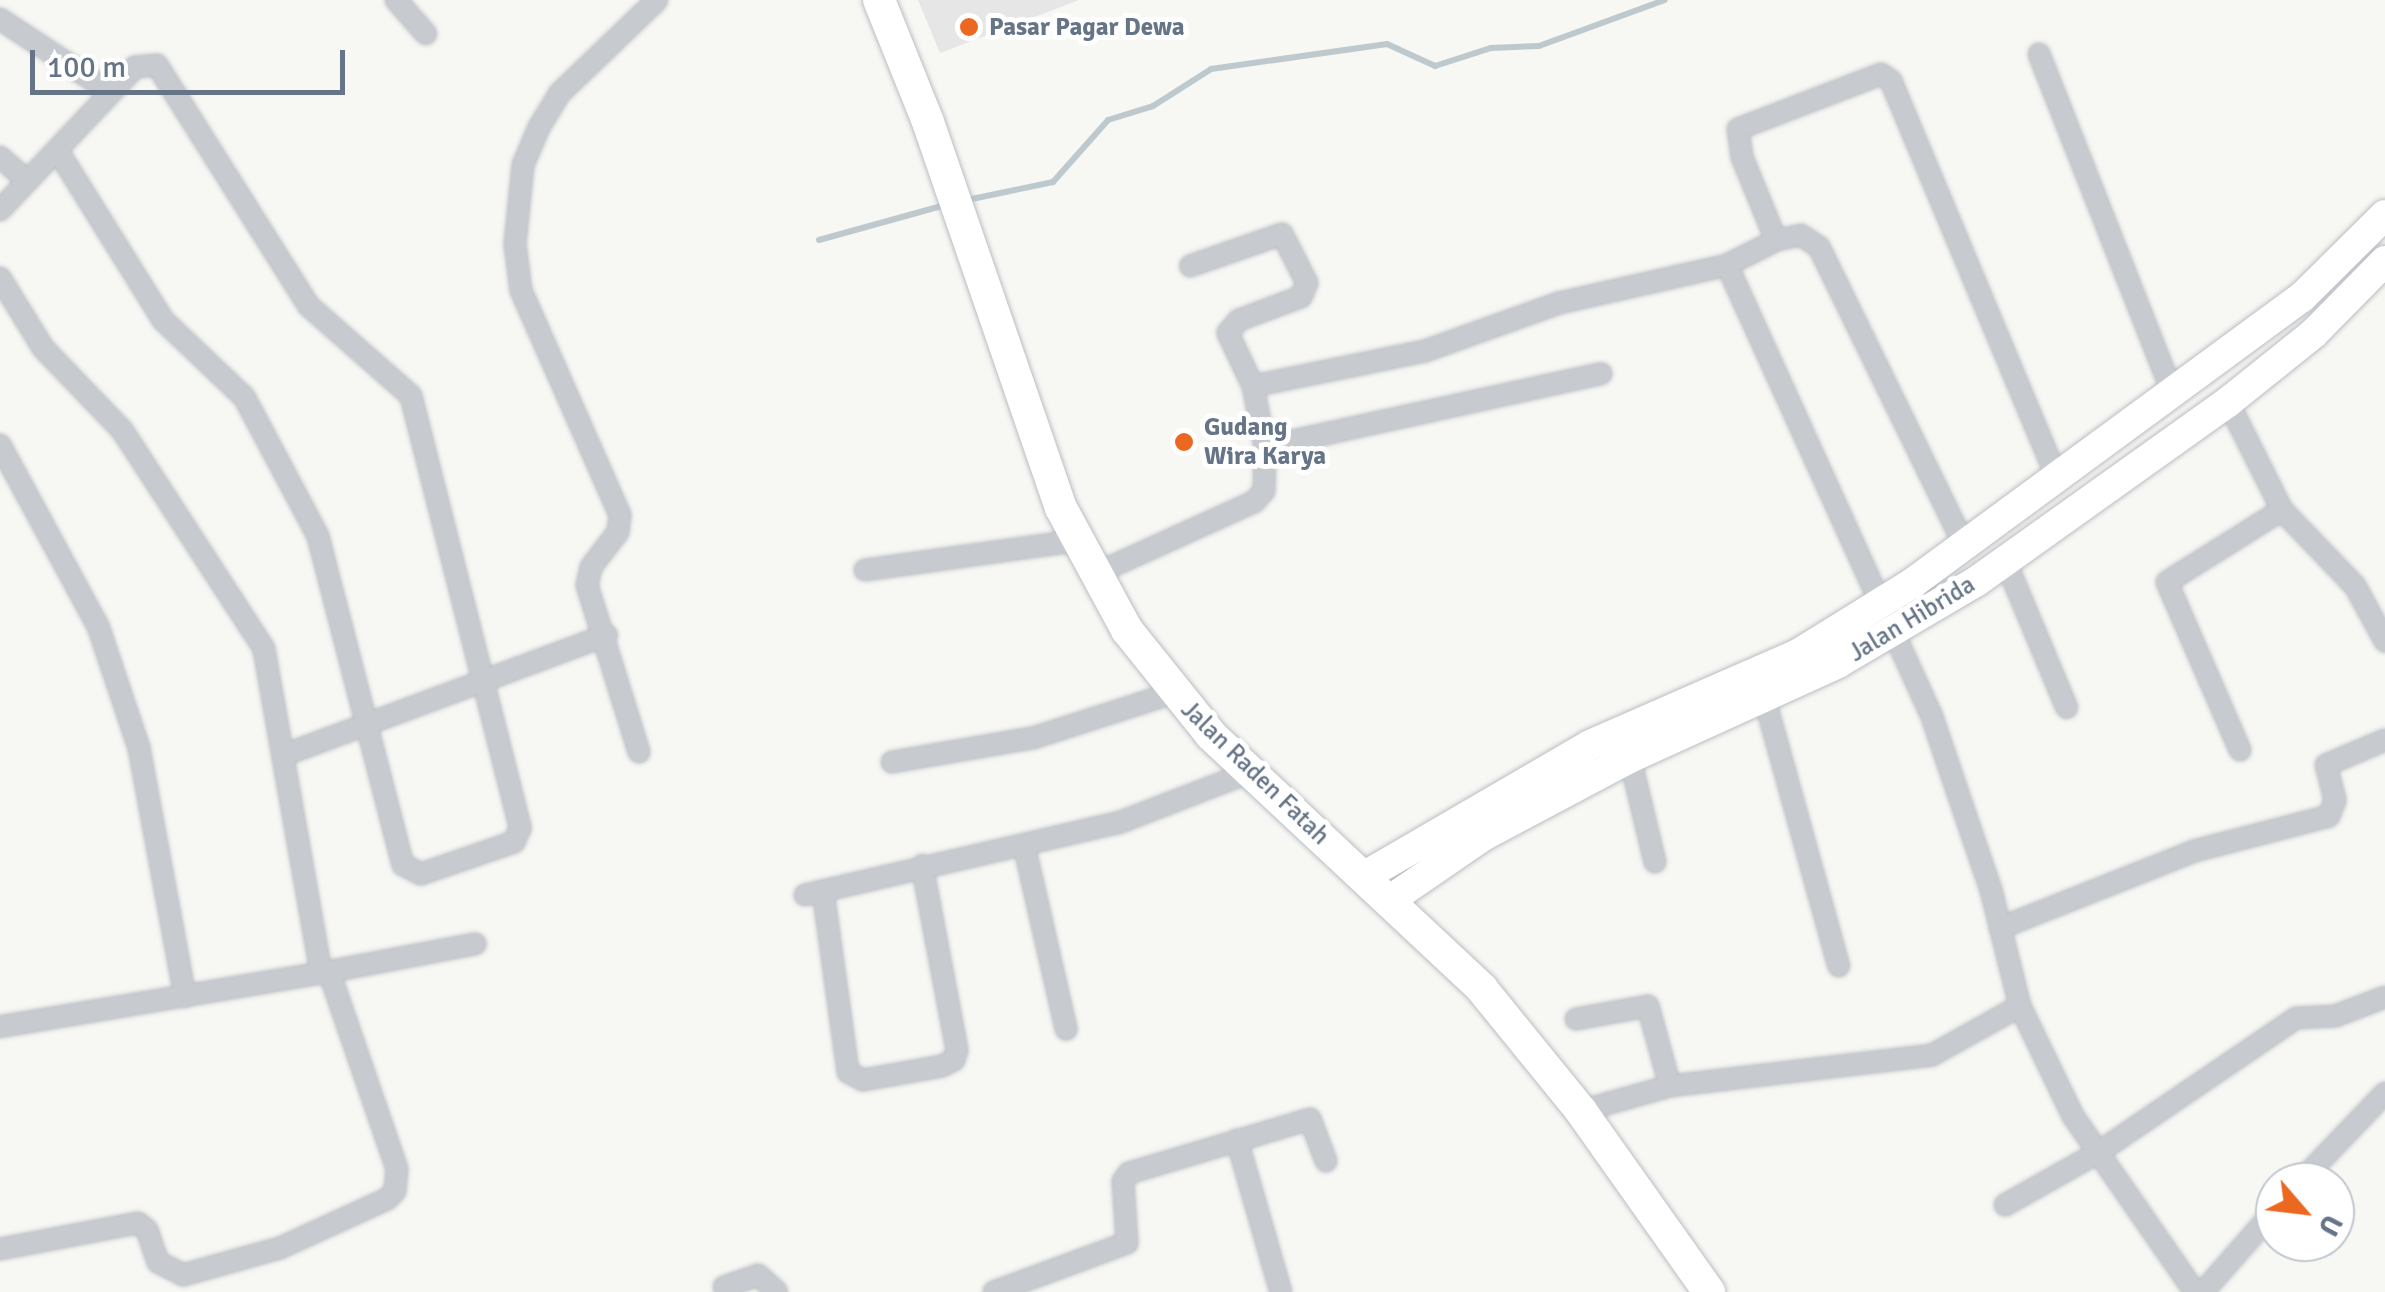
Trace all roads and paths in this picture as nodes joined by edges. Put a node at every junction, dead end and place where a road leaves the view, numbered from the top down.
1 (396, 0) edge
2 (658, 0) edge
3 (879, 0) edge
4 (0, 18) edge
5 (426, 34) dead end
6 (2039, 54) dead end
7 (109, 91) junction
8 (58, 151) junction
9 (0, 157) edge
10 (26, 180) junction
11 (0, 210) edge
12 (2385, 215) edge
13 (1776, 240) junction
14 (2385, 260) edge
15 (1727, 265) junction
16 (1190, 266) dead end
17 (0, 278) edge
18 (1602, 374) dead end
19 (1254, 386) junction
20 (2174, 396) junction
21 (2228, 402) junction
22 (0, 445) edge
23 (1265, 447) junction
24 (2058, 481) junction
25 (2282, 510) junction
26 (1076, 541) junction
27 (1964, 544) junction
28 (2005, 560) junction
29 (865, 570) dead end
30 (1095, 574) junction
31 (1879, 602) junction
32 (1890, 634) junction
33 (607, 636) junction
34 (2385, 641) edge
35 (480, 684) junction
36 (1173, 693) junction
37 (1764, 700) junction
38 (2067, 708) dead end
39 (368, 728) junction
40 (2385, 740) edge
41 (2240, 750) dead end
42 (639, 752) dead end
43 (287, 754) junction
44 (1630, 758) junction
45 (892, 762) dead end
46 (1250, 772) junction
47 (1024, 844) junction
48 (1655, 862) dead end
49 (922, 865) junction
50 (1365, 876) junction
51 (1390, 900) junction
52 (2000, 928) junction
53 (475, 944) dead end
54 (1839, 966) dead end
55 (325, 972) junction
56 (2385, 996) edge
57 (185, 997) junction
58 (2020, 1006) junction
59 (1576, 1019) dead end
60 (0, 1027) edge
61 (1066, 1029) dead end
62 (1670, 1086) junction
63 (2385, 1093) edge
64 (1581, 1112) junction
65 (1237, 1140) junction
66 (2099, 1152) junction
67 (1326, 1161) dead end
68 (2319, 1162) edge
69 (2005, 1205) dead end
70 (2255, 1232) edge
71 (0, 1248) edge
72 (724, 1287) dead end
73 (777, 1292) edge
74 (994, 1292) edge
75 (1281, 1292) edge
76 (1709, 1292) edge
77 (2199, 1292) edge

1 - 5 street
2 - 33 street
3 - 26 highway, Jalan Raden Fatah
4 - 7 street
6 - 20 street
7 - 8 street
7 - 35 street
8 - 10 street
8 - 39 street
9 - 10 street
10 - 11 street
12 - 20 main road
13 - 15 street
13 - 24 street
13 - 27 street
14 - 21 main road, Jalan Hibrida
15 - 19 street
15 - 31 street
16 - 19 street
17 - 43 street
18 - 23 street
19 - 23 street
20 - 24 main road
21 - 25 street
21 - 28 main road, Jalan Hibrida
22 - 57 street
23 - 30 street
24 - 27 main road
25 - 34 street
25 - 41 street
26 - 29 street
26 - 30 highway, Jalan Raden Fatah
27 - 31 main road
28 - 32 main road, Jalan Hibrida
28 - 38 street
30 - 36 highway, Jalan Raden Fatah
31 - 32 street
31 - 50 main road
32 - 37 main road, Jalan Hibrida
32 - 52 street
33 - 35 street
33 - 42 street
35 - 39 street
35 - 39 street
36 - 45 street
36 - 46 highway, Jalan Raden Fatah
37 - 44 main road, Jalan Hibrida
37 - 54 street
39 - 43 street
40 - 52 street
43 - 55 street
44 - 48 street
44 - 51 main road, Jalan Hibrida
46 - 47 street
46 - 50 highway, Jalan Raden Fatah
47 - 49 street
47 - 61 street
49 - 49 street
50 - 51 highway, Jalan Raden Fatah
51 - 64 highway, Jalan Raden Fatah
52 - 58 street
53 - 55 street
55 - 57 street
55 - 71 street
56 - 66 street
57 - 60 street
58 - 62 street
58 - 66 street
59 - 62 street
62 - 64 street
63 - 68 street
64 - 76 highway, Jalan Raden Fatah
65 - 67 street
65 - 74 street
65 - 75 street
66 - 69 street
66 - 77 street
70 - 77 street
72 - 73 street

